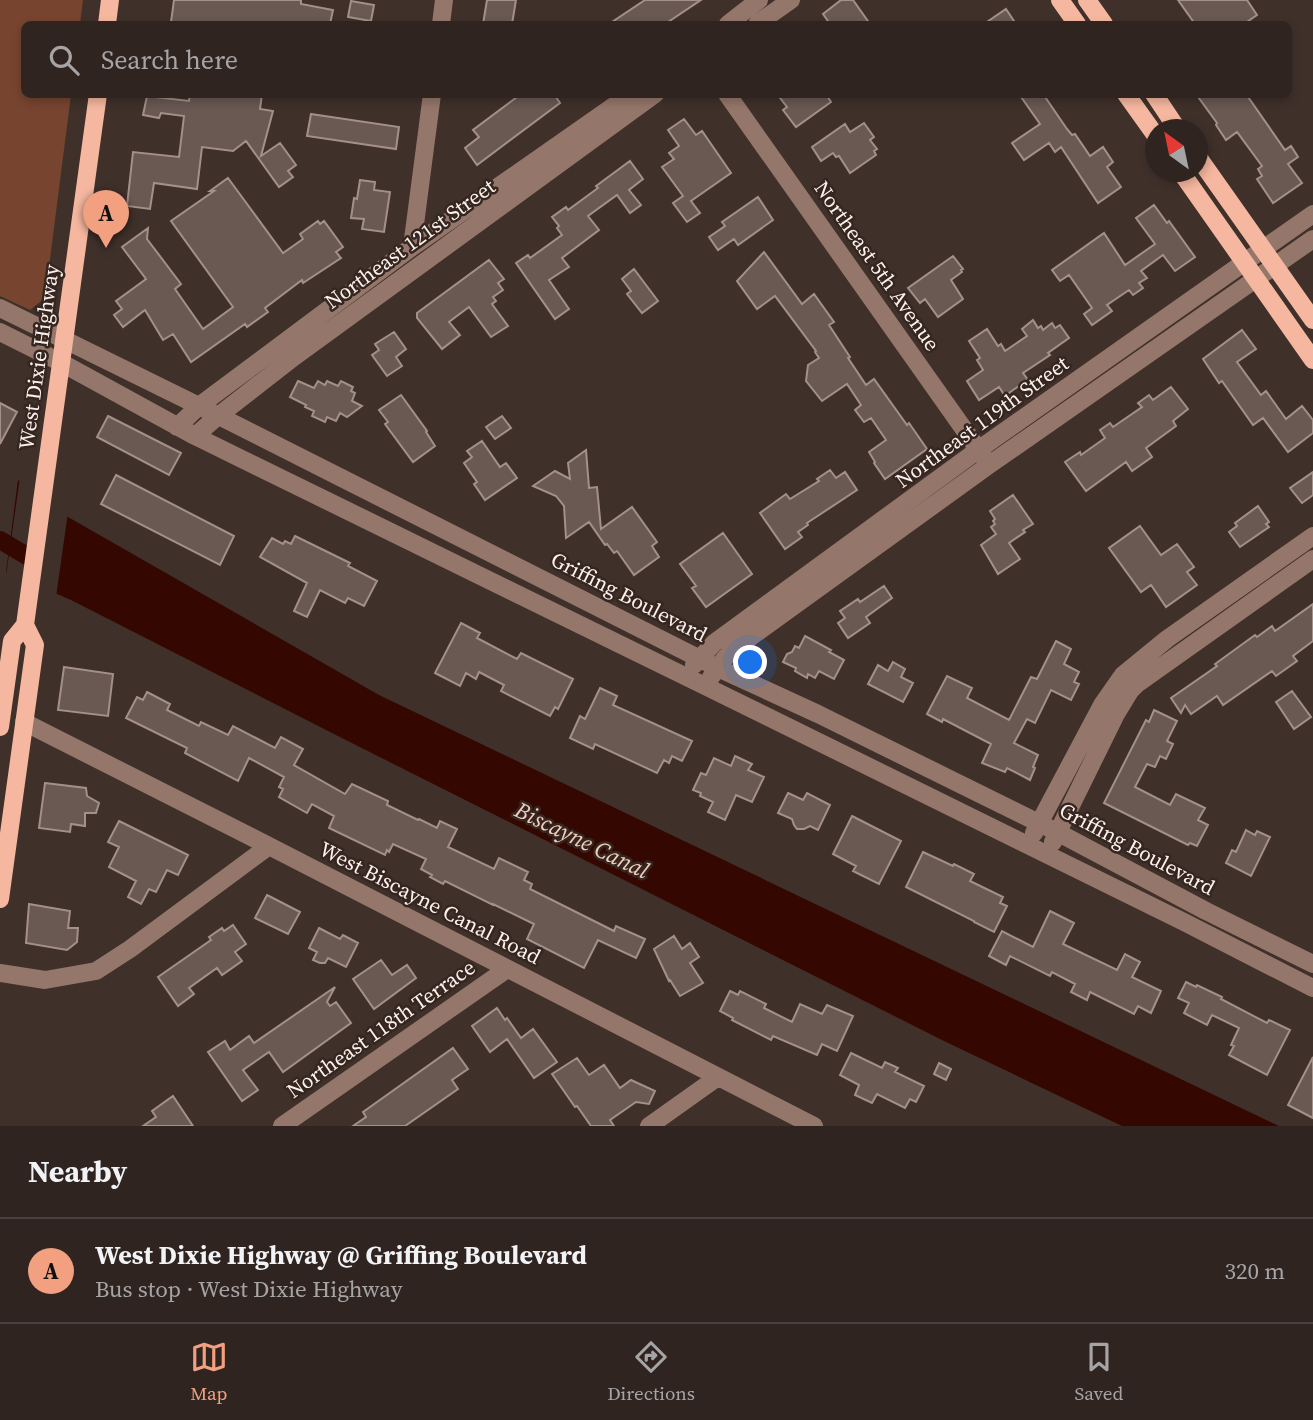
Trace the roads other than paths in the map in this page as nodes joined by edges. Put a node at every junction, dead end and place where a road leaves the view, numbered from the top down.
1 (110, 0) edge
2 (444, 0) edge
3 (759, 0) edge
4 (791, 0) edge
5 (1060, 0) edge
6 (1087, 0) edge
7 (107, 21) edge
8 (441, 21) edge
9 (732, 21) edge
10 (761, 21) edge
11 (1075, 21) edge
12 (1102, 21) edge
13 (97, 98) edge
14 (431, 98) edge
15 (625, 98) edge
16 (650, 98) edge
17 (730, 98) edge
18 (1129, 98) edge
19 (1157, 98) edge
20 (1171, 119) edge
21 (1145, 121) edge
22 (1208, 171) edge
23 (1188, 182) edge
24 (1313, 214) edge
25 (1313, 239) edge
26 (412, 247) junction
27 (1263, 249) junction
28 (1244, 262) junction
29 (1275, 266) junction
30 (1255, 278) junction
31 (0, 308) edge
32 (1313, 320) edge
33 (0, 332) edge
34 (63, 339) junction
35 (1313, 360) edge
36 (60, 362) junction
37 (199, 406) junction
38 (218, 416) junction
39 (177, 427) junction
40 (195, 436) junction
41 (984, 457) junction
42 (1313, 536) edge
43 (1313, 559) edge
44 (25, 625) junction
45 (699, 658) junction
46 (718, 668) junction
47 (686, 677) junction
48 (705, 686) junction
49 (23, 722) junction
50 (0, 727) edge
51 (1039, 823) junction
52 (1057, 832) junction
53 (269, 846) junction
54 (1028, 846) junction
55 (1046, 855) junction
56 (0, 899) edge
57 (1313, 964) edge
58 (507, 969) junction
59 (0, 973) edge
60 (1313, 988) edge
61 (718, 1077) junction
62 (282, 1126) edge
63 (649, 1126) edge
64 (814, 1126) edge

1 - 7 main road
2 - 8 street
3 - 9 street
4 - 10 street
5 - 11 main road
6 - 12 main road
13 - 34 main road, West Dixie Highway
14 - 26 street
15 - 26 street, Northeast 121st Street
16 - 38 street, Northeast 121st Street
17 - 41 street, Northeast 5th Avenue
18 - 21 main road
19 - 20 main road
22 - 27 main road
23 - 28 main road
24 - 27 street, Northeast 119th Street
25 - 29 street, Northeast 119th Street
26 - 37 street, Northeast 121st Street
27 - 28 street, Northeast 119th Street
27 - 29 main road
28 - 30 main road
28 - 41 street, Northeast 119th Street
29 - 30 street, Northeast 119th Street
29 - 32 main road
30 - 35 main road
30 - 41 street, Northeast 119th Street
31 - 34 street, Griffing Boulevard
33 - 36 street, Griffing Boulevard
34 - 36 main road, West Dixie Highway
34 - 37 street, Griffing Boulevard
36 - 39 street, Griffing Boulevard
36 - 44 main road, West Dixie Highway
37 - 38 street, Griffing Boulevard
37 - 39 street, Northeast 121st Street
38 - 40 street, Northeast 121st Street
38 - 45 street, Griffing Boulevard
39 - 40 street, Griffing Boulevard
40 - 47 street, Griffing Boulevard
41 - 45 street, Northeast 119th Street
41 - 46 street, Northeast 119th Street
42 - 51 street
43 - 52 street
44 - 49 main road, West Dixie Highway
44 - 50 main road, West Dixie Highway
45 - 46 street, Griffing Boulevard
45 - 47 street, Northeast 119th Street
46 - 48 street, Northeast 119th Street
46 - 51 street, Griffing Boulevard
47 - 48 street, Griffing Boulevard
48 - 54 street, Griffing Boulevard
49 - 53 street, West Biscayne Canal Road
49 - 56 main road, West Dixie Highway
51 - 52 street, Griffing Boulevard
51 - 54 street
52 - 55 street
52 - 57 street, Griffing Boulevard
53 - 58 street, West Biscayne Canal Road
53 - 59 street
54 - 55 street, Griffing Boulevard
55 - 60 street, Griffing Boulevard
58 - 61 street, West Biscayne Canal Road
58 - 62 street, Northeast 118th Terrace
61 - 63 street
61 - 64 street, West Biscayne Canal Road

